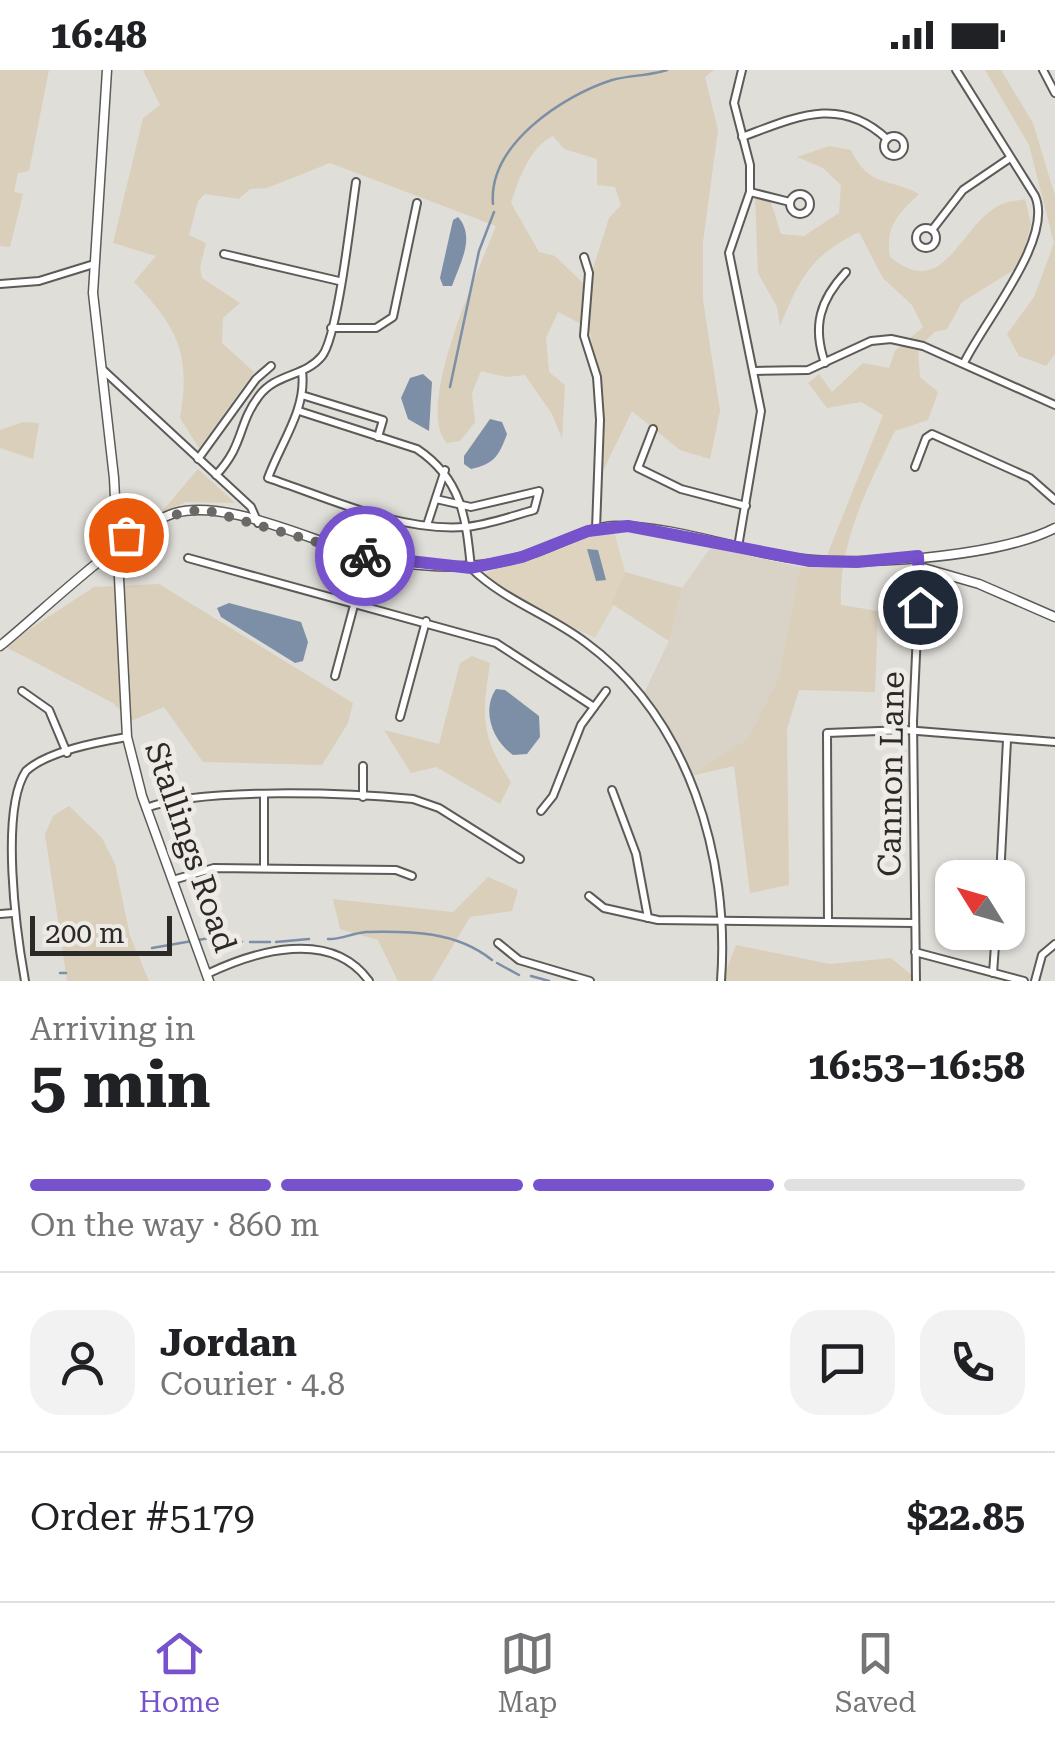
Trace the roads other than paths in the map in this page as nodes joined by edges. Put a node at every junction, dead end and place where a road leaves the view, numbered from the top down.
1 (107, 70) edge
2 (742, 70) edge
3 (956, 70) edge
4 (1043, 70) edge
5 (1055, 94) edge
6 (742, 137) junction
7 (887, 139) dead end
8 (1010, 158) junction
9 (356, 182) dead end
10 (750, 192) junction
11 (790, 202) dead end
12 (417, 203) dead end
13 (932, 230) dead end
14 (224, 254) dead end
15 (584, 257) dead end
16 (94, 264) junction
17 (846, 272) dead end
18 (339, 281) junction
19 (0, 284) edge
20 (331, 328) junction
21 (826, 363) junction
22 (964, 363) junction
23 (271, 366) dead end
24 (101, 368) junction
25 (302, 371) junction
26 (754, 371) junction
27 (305, 396) junction
28 (1055, 405) edge
29 (299, 411) junction
30 (653, 430) dead end
31 (378, 436) junction
32 (198, 459) junction
33 (915, 467) dead end
34 (445, 470) junction
35 (216, 476) junction
36 (436, 499) junction
37 (1055, 500) edge
38 (746, 506) junction
39 (464, 508) junction
40 (258, 523) junction
41 (427, 525) junction
42 (467, 527) junction
43 (116, 528) junction
44 (1055, 528) edge
45 (596, 529) junction
46 (136, 535) junction
47 (738, 547) junction
48 (115, 551) junction
49 (367, 556) junction
50 (918, 556) junction
51 (188, 558) dead end
52 (96, 567) junction
53 (920, 567) junction
54 (471, 568) junction
55 (117, 579) junction
56 (355, 606) junction
57 (1055, 616) edge
58 (426, 622) junction
59 (0, 646) edge
60 (335, 676) dead end
61 (22, 691) dead end
62 (606, 691) dead end
63 (594, 706) junction
64 (400, 716) dead end
65 (914, 733) junction
66 (127, 736) junction
67 (1007, 740) junction
68 (1055, 742) edge
69 (67, 754) junction
70 (363, 766) dead end
71 (612, 790) dead end
72 (264, 796) junction
73 (363, 797) junction
74 (146, 808) junction
75 (541, 811) dead end
76 (3, 830) edge
77 (520, 859) dead end
78 (1001, 860) edge
79 (264, 868) junction
80 (412, 876) dead end
81 (173, 880) junction
82 (589, 896) dead end
83 (14, 913) junction
84 (0, 914) edge
85 (648, 918) junction
86 (723, 920) junction
87 (828, 922) junction
88 (914, 924) junction
89 (498, 943) dead end
90 (1055, 944) edge
91 (995, 950) edge
92 (915, 952) junction
93 (993, 973) junction
94 (208, 977) edge
95 (25, 981) edge
96 (369, 981) edge
97 (590, 981) edge
98 (721, 981) edge
99 (916, 981) edge
100 (1024, 981) edge
101 (1035, 981) edge

1 - 16 street, Stallings Road
2 - 6 street
3 - 8 street
4 - 5 street
6 - 7 street
6 - 10 street
8 - 13 street
8 - 22 street
9 - 18 street
10 - 11 street
10 - 26 street
12 - 20 street
14 - 18 street
15 - 45 street
16 - 19 street
16 - 24 street, Stallings Road
17 - 21 street
18 - 20 street
20 - 25 street
21 - 22 street
21 - 26 street
22 - 28 street
23 - 32 street
24 - 32 street
24 - 43 street, Stallings Road
25 - 27 street
25 - 35 street
26 - 38 street
27 - 29 street
27 - 31 street
29 - 31 street
29 - 41 street
30 - 38 street
31 - 34 street
32 - 35 street
33 - 37 street
34 - 36 street
34 - 39 street
35 - 40 street
36 - 39 street
36 - 41 street
38 - 47 street
39 - 42 street
39 - 42 street
40 - 46 street
40 - 49 street
41 - 42 street
42 - 54 street
43 - 46 street
43 - 48 street, Stallings Road
44 - 50 street
45 - 47 street
45 - 54 street
46 - 48 street
47 - 50 street
48 - 52 street
48 - 55 street, Stallings Road
49 - 54 street
49 - 56 street
50 - 53 street
51 - 56 street
52 - 55 street
52 - 59 street
53 - 57 street
53 - 65 street, Cannon Lane
54 - 86 street
55 - 66 street, Stallings Road
56 - 58 street
56 - 60 street
58 - 63 street
58 - 64 street
61 - 69 street
62 - 63 street
63 - 75 street
65 - 67 street
65 - 87 street
65 - 88 street, Cannon Lane
66 - 69 street
66 - 74 street, Stallings Road
67 - 68 street
67 - 78 street
69 - 76 street
70 - 73 street
71 - 85 street
72 - 73 street
72 - 74 street
72 - 79 street
73 - 77 street
74 - 81 street, Stallings Road
76 - 83 street
79 - 80 street
79 - 81 street
81 - 94 street, Stallings Road
82 - 85 street
83 - 84 street
83 - 95 street
85 - 86 street
86 - 87 street
86 - 98 street
87 - 88 street
88 - 92 street, Cannon Lane
89 - 97 street
90 - 101 street
91 - 93 street
92 - 93 street
92 - 99 street, Cannon Lane
93 - 100 street
94 - 96 street

